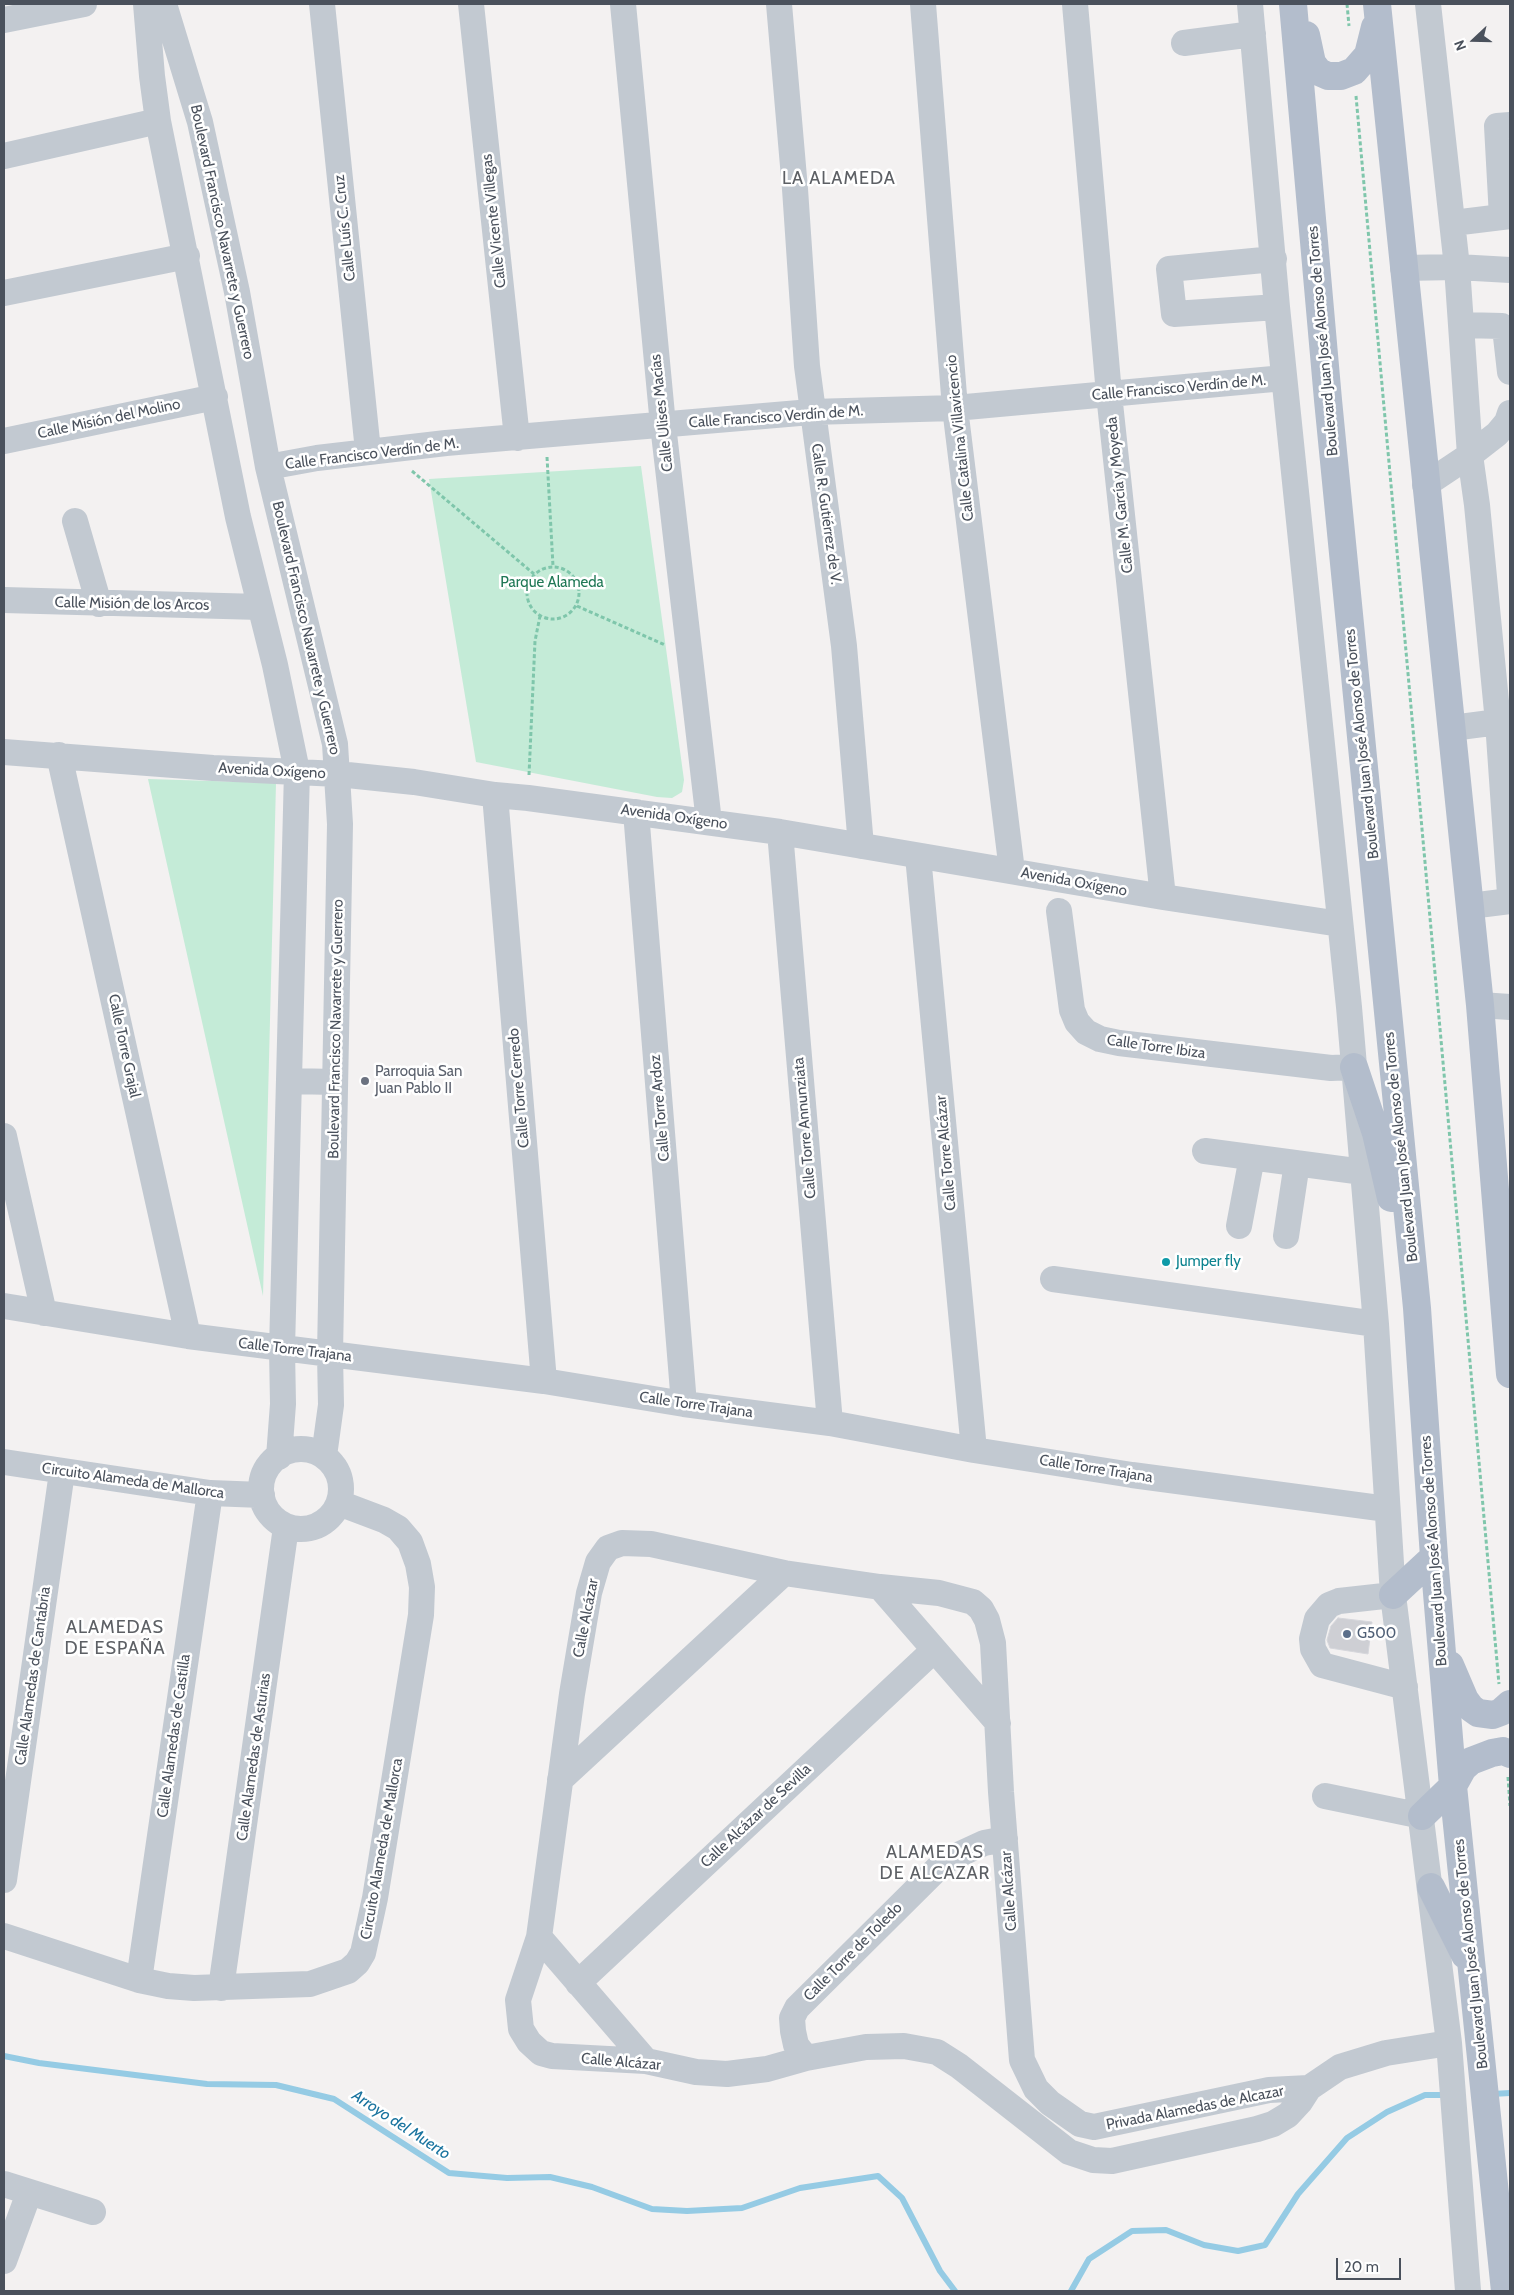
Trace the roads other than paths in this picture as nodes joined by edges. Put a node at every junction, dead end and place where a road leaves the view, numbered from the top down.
1 (84, 4) edge
2 (146, 4) edge
3 (164, 4) edge
4 (322, 4) edge
5 (471, 4) edge
6 (624, 4) edge
7 (779, 4) edge
8 (923, 4) edge
9 (1075, 4) edge
10 (1250, 4) edge
11 (1293, 4) edge
12 (1302, 4) edge
13 (1428, 4) edge
14 (1377, 8) edge
15 (4, 20) edge
16 (1253, 34) junction
17 (1184, 43) dead end
18 (158, 121) junction
19 (1510, 125) edge
20 (4, 156) edge
21 (1506, 216) edge
22 (1453, 223) junction
23 (187, 256) junction
24 (1274, 259) junction
25 (1457, 267) junction
26 (1403, 268) junction
27 (1510, 270) edge
28 (4, 293) edge
29 (1277, 307) junction
30 (1462, 325) junction
31 (1510, 372) edge
32 (1284, 378) junction
33 (1109, 394) junction
34 (215, 397) junction
35 (955, 408) junction
36 (811, 412) junction
37 (1510, 413) edge
38 (663, 425) junction
39 (517, 438) junction
40 (4, 441) edge
41 (1510, 448) edge
42 (368, 452) junction
43 (1470, 455) junction
44 (268, 467) junction
45 (1425, 485) junction
46 (76, 521) dead end
47 (4, 600) edge
48 (99, 604) junction
49 (260, 607) junction
50 (1498, 722) junction
51 (1452, 728) junction
52 (4, 752) edge
53 (59, 755) junction
54 (297, 771) junction
55 (338, 774) junction
56 (495, 795) junction
57 (636, 812) junction
58 (710, 822) junction
59 (780, 832) junction
60 (861, 846) junction
61 (918, 856) junction
62 (1012, 871) junction
63 (1510, 894) edge
64 (1164, 897) junction
65 (1510, 902) edge
66 (1470, 906) junction
67 (1059, 911) dead end
68 (1340, 924) junction
69 (1480, 1005) junction
70 (1510, 1007) edge
71 (1354, 1067) junction
72 (290, 1081) junction
73 (335, 1082) junction
74 (4, 1136) edge
75 (1205, 1151) dead end
76 (1252, 1157) junction
77 (1297, 1163) junction
78 (1363, 1172) junction
79 (1239, 1226) dead end
80 (1286, 1236) dead end
81 (1054, 1279) dead end
82 (4, 1306) edge
83 (1417, 1308) junction
84 (44, 1313) junction
85 (1376, 1324) junction
86 (188, 1336) junction
87 (282, 1349) junction
88 (330, 1354) junction
89 (1510, 1374) edge
90 (544, 1381) junction
91 (684, 1404) junction
92 (830, 1423) junction
93 (974, 1450) junction
94 (324, 1456) junction
95 (279, 1457) junction
96 (4, 1462) edge
97 (62, 1472) junction
98 (210, 1493) junction
99 (262, 1495) junction
100 (339, 1503) junction
101 (1388, 1509) junction
102 (286, 1526) junction
103 (1434, 1557) junction
104 (784, 1572) junction
105 (880, 1588) junction
106 (1394, 1595) junction
107 (1440, 1627) junction
108 (934, 1650) junction
109 (1405, 1687) junction
110 (1506, 1708) edge
111 (998, 1723) junction
112 (1508, 1753) edge
113 (560, 1780) junction
114 (1453, 1786) junction
115 (1325, 1796) dead end
116 (1422, 1816) junction
117 (1005, 1839) junction
118 (4, 1880) edge
119 (1431, 1887) junction
120 (4, 1936) edge
121 (539, 1937) junction
122 (1474, 1973) junction
123 (139, 1980) junction
124 (578, 1982) junction
125 (222, 1988) junction
126 (1449, 2042) junction
127 (806, 2058) junction
128 (1022, 2060) joint
129 (646, 2061) junction
130 (1309, 2088) junction
131 (998, 2098) joint
132 (1110, 2126) junction
133 (1112, 2161) junction
134 (4, 2184) edge
135 (29, 2193) junction
136 (93, 2212) dead end
137 (4, 2261) edge
138 (1468, 2291) edge
139 (1505, 2291) edge

1 - 15 street
2 - 18 street
3 - 44 street, Boulevard Francisco Navarrete y Guerrero
4 - 42 street, Calle Luís C. Cruz
5 - 39 street, Calle Vicente Villegas
6 - 38 street, Calle Ulises Macías
7 - 36 street, Calle R. Gutiérrez de V.
8 - 35 street, Calle Catalina Villavicencio
9 - 33 street, Calle M. García y Moyeda
10 - 16 street
11 - 83 main road, Boulevard Juan José Alonso de Torres
12 - 14 main road
13 - 22 street
14 - 26 main road
16 - 17 street
16 - 24 street
18 - 20 street
18 - 23 street
19 - 21 street
21 - 22 street
22 - 25 street
23 - 28 street
23 - 34 street
24 - 29 street
24 - 29 street
25 - 26 street
25 - 27 street
25 - 30 street
26 - 45 main road
29 - 32 street
30 - 31 street
30 - 43 street
32 - 33 street, Calle Francisco Verdín de M.
32 - 68 street
33 - 35 street, Calle Francisco Verdín de M.
33 - 64 street, Calle M. García y Moyeda
34 - 40 street, Calle Misión del Molino
34 - 49 street
35 - 36 street, Calle Francisco Verdín de M.
35 - 62 street, Calle Catalina Villavicencio
36 - 38 street, Calle Francisco Verdín de M.
36 - 60 street, Calle R. Gutiérrez de V.
37 - 43 street
38 - 39 street, Calle Francisco Verdín de M.
38 - 58 street, Calle Ulises Macías
39 - 42 street, Calle Francisco Verdín de M.
41 - 43 street
42 - 44 street, Calle Francisco Verdín de M.
43 - 45 street
43 - 50 street
44 - 55 street, Boulevard Francisco Navarrete y Guerrero
45 - 51 main road
46 - 48 street
47 - 48 street, Calle Misión de los Arcos
48 - 49 street, Calle Misión de los Arcos
49 - 54 street
50 - 51 street
50 - 63 street
51 - 66 main road
52 - 53 street, Avenida Oxígeno
53 - 54 street, Avenida Oxígeno
53 - 86 street, Calle Torre Grajal
54 - 55 street, Avenida Oxígeno
54 - 72 street
55 - 56 street, Avenida Oxígeno
55 - 73 street, Boulevard Francisco Navarrete y Guerrero
56 - 57 street, Avenida Oxígeno
56 - 90 street, Calle Torre Cerredo
57 - 58 street, Avenida Oxígeno
57 - 91 street, Calle Torre Ardoz
58 - 59 street, Avenida Oxígeno
59 - 60 street, Avenida Oxígeno
59 - 92 street, Calle Torre Annunziata
60 - 61 street, Avenida Oxígeno
61 - 62 street, Avenida Oxígeno
61 - 93 street, Calle Torre Alcázar
62 - 64 street, Avenida Oxígeno
64 - 68 street, Avenida Oxígeno
65 - 66 street
66 - 69 main road
67 - 71 street, Calle Torre Ibiza
68 - 71 street
69 - 70 street
69 - 89 main road
71 - 78 street
71 - 83 main road
72 - 73 street
72 - 87 street
73 - 88 street, Boulevard Francisco Navarrete y Guerrero
74 - 84 street
75 - 76 street
76 - 77 street
76 - 79 street
77 - 78 street
77 - 80 street
78 - 85 street
81 - 85 street
82 - 84 street, Calle Torre Trajana
83 - 103 main road, Boulevard Juan José Alonso de Torres
84 - 86 street, Calle Torre Trajana
85 - 101 street
86 - 87 street, Calle Torre Trajana
87 - 88 street, Calle Torre Trajana
87 - 95 street
88 - 90 street, Calle Torre Trajana
88 - 94 street
90 - 91 street, Calle Torre Trajana
91 - 92 street, Calle Torre Trajana
92 - 93 street, Calle Torre Trajana
93 - 101 street, Calle Torre Trajana
94 - 95 street
94 - 100 street
95 - 99 street
96 - 97 street, Circuito Alameda de Mallorca
97 - 98 street, Circuito Alameda de Mallorca
97 - 118 street, Calle Alamedas de Cantabria
98 - 99 street, Circuito Alameda de Mallorca
98 - 123 street, Calle Alamedas de Castilla
99 - 102 street
100 - 102 street
100 - 125 street, Circuito Alameda de Mallorca
101 - 106 street
102 - 125 street, Calle Alamedas de Asturias
103 - 106 main road
103 - 107 main road, Boulevard Juan José Alonso de Torres
104 - 105 street, Calle Alcázar
104 - 113 street
104 - 113 street, Calle Alcázar
105 - 108 street
105 - 111 street, Calle Alcázar
106 - 109 street
106 - 109 street
107 - 110 main road
107 - 114 main road, Boulevard Juan José Alonso de Torres
108 - 111 street
108 - 124 street, Calle Alcázar de Sevilla
109 - 116 street
111 - 117 street, Calle Alcázar
112 - 114 main road
113 - 121 street, Calle Alcázar
114 - 116 main road
114 - 122 main road, Boulevard Juan José Alonso de Torres
115 - 116 street
116 - 119 street
117 - 127 street, Calle Torre de Toledo
117 - 128 street, Calle Alcázar
119 - 122 main road
119 - 126 street
120 - 123 street, Circuito Alameda de Mallorca
121 - 124 street
121 - 129 street, Calle Alcázar
122 - 139 main road, Boulevard Juan José Alonso de Torres
123 - 125 street, Circuito Alameda de Mallorca
124 - 129 street
126 - 130 street, Privada Alamedas de Alcazar
126 - 138 street
127 - 129 street, Calle Alcázar
127 - 131 street, Calle Alcázar
128 - 132 street, Privada Alamedas de Alcazar
130 - 132 street, Privada Alamedas de Alcazar
130 - 133 street, Privada Alamedas de Alcazar
131 - 133 street, Privada Alamedas de Alcazar
132 - 133 street
134 - 135 street
135 - 136 street
135 - 137 street

